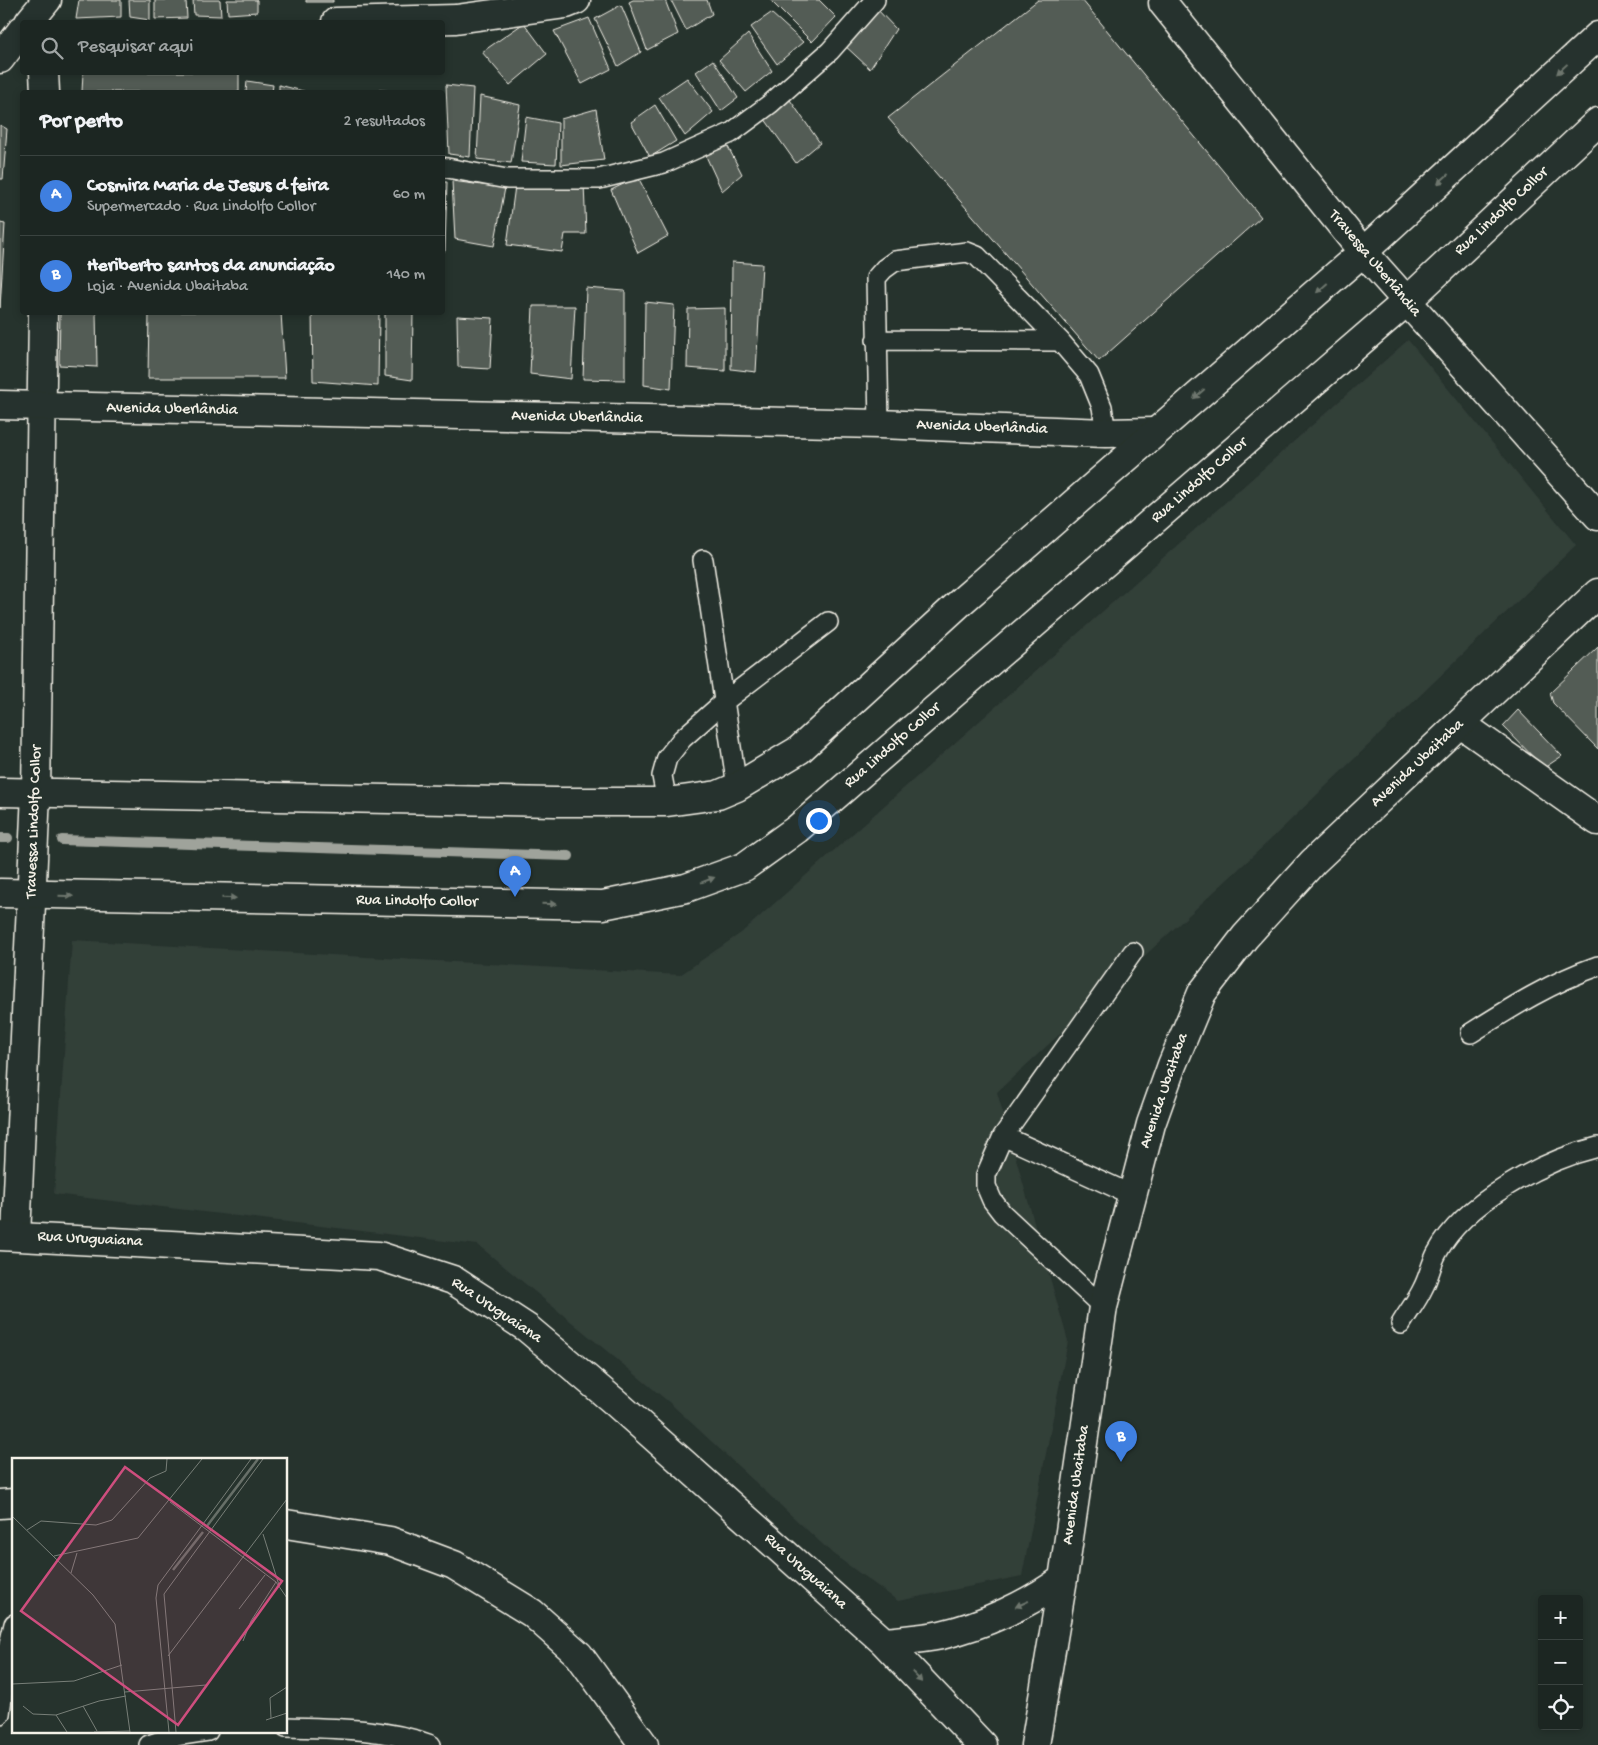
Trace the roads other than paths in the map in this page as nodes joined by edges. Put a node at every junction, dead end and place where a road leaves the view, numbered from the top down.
1 (47, 0) edge
2 (576, 0) edge
3 (875, 0) edge
4 (1163, 1) edge
5 (31, 20) edge
6 (45, 20) edge
7 (416, 20) edge
8 (20, 33) edge
9 (1598, 36) edge
10 (0, 59) edge
11 (44, 75) edge
12 (44, 90) edge
13 (1598, 122) edge
14 (445, 167) edge
15 (1363, 252) junction
16 (1406, 302) junction
17 (43, 315) edge
18 (876, 340) junction
19 (1060, 341) junction
20 (0, 405) edge
21 (42, 407) junction
22 (879, 424) junction
23 (1154, 432) junction
24 (1106, 433) junction
25 (1598, 516) edge
26 (703, 560) dead end
27 (1598, 593) edge
28 (828, 622) dead end
29 (725, 701) junction
30 (1461, 724) junction
31 (737, 787) junction
32 (0, 792) edge
33 (36, 793) junction
34 (667, 802) junction
35 (1598, 822) edge
36 (0, 893) edge
37 (33, 895) junction
38 (1133, 952) dead end
39 (1598, 966) edge
40 (1471, 1033) dead end
41 (1003, 1136) junction
42 (1598, 1147) edge
43 (1132, 1195) junction
44 (8, 1236) edge
45 (1103, 1307) junction
46 (1401, 1324) dead end
47 (288, 1524) edge
48 (1063, 1579) junction
49 (12, 1632) edge
50 (884, 1642) junction
51 (0, 1714) edge
52 (288, 1727) edge
53 (201, 1732) edge
54 (149, 1745) edge
55 (431, 1745) edge
56 (644, 1745) edge
57 (982, 1745) edge
58 (1035, 1745) edge

1 - 5 street
1 - 6 street
2 - 7 street
3 - 14 lane
4 - 15 street, Travessa Uberlândia
8 - 10 street
9 -> 15 street
11 - 12 street
13 - 16 street, Rua Lindolfo Collor
15 - 16 street, Travessa Uberlândia
15 -> 23 street
16 - 25 street, Travessa Uberlândia
37 -> 16 street, Rua Lindolfo Collor
17 - 21 street, Travessa Lindolfo Collor
18 - 19 lane
18 - 19 lane
18 - 22 lane
19 - 24 lane
20 - 21 street, Avenida Uberlândia
21 - 22 street, Avenida Uberlândia
21 - 33 street, Travessa Lindolfo Collor
22 - 24 street, Avenida Uberlândia
23 - 24 street, Avenida Uberlândia
23 - 31 street
26 - 29 lane
27 - 30 street, Avenida Ubaitaba
28 - 29 lane
29 - 31 lane
29 - 34 lane
30 - 35 street
30 - 43 street, Avenida Ubaitaba
31 - 34 street
32 - 33 street
33 - 34 street
33 - 37 street, Travessa Lindolfo Collor
36 - 37 street, Rua Lindolfo Collor
37 - 44 street, Travessa Lindolfo Collor
38 - 41 lane
39 - 40 lane
41 - 43 lane
41 - 45 lane
42 - 46 lane
43 - 45 street, Avenida Ubaitaba
44 - 50 street, Rua Uruguaiana
45 - 48 street, Avenida Ubaitaba
47 - 56 street
48 -> 50 street
48 - 58 street, Avenida Ubaitaba
49 - 51 lane
50 -> 57 street, Rua Uruguaiana
52 - 55 lane
53 - 54 lane

